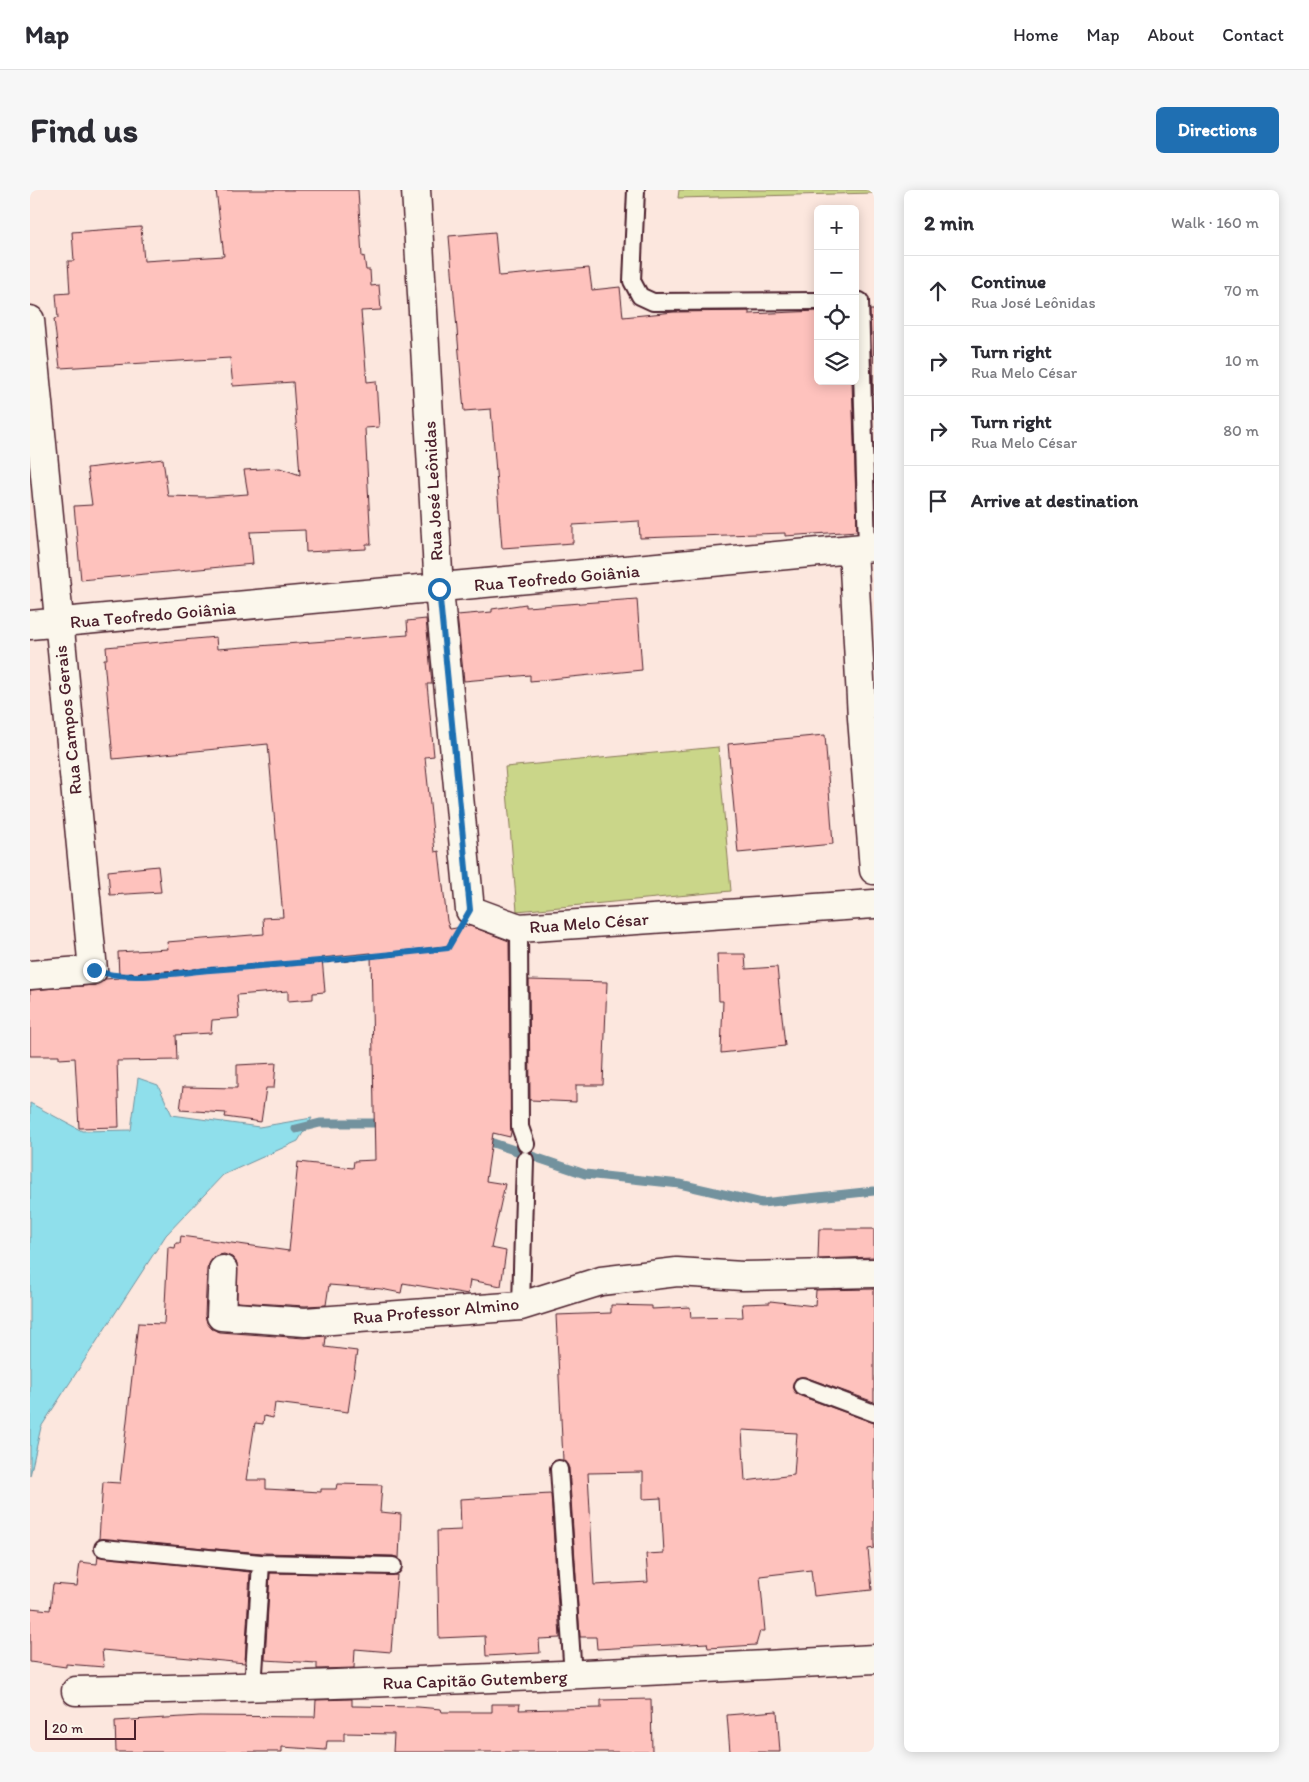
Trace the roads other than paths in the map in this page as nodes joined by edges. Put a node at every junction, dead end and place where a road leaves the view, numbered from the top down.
1 (416, 190) edge
2 (636, 190) edge
3 (863, 300) edge
4 (814, 301) edge
5 (30, 320) edge
6 (865, 548) edge
7 (439, 589) junction
8 (58, 623) junction
9 (30, 625) edge
10 (874, 870) edge
11 (874, 904) edge
12 (470, 910) joint
13 (519, 928) junction
14 (30, 975) edge
15 (526, 1144) dead end
16 (525, 1160) dead end
17 (224, 1270) dead end
18 (874, 1273) edge
19 (521, 1306) junction
20 (802, 1386) dead end
21 (874, 1413) edge
22 (559, 1469) dead end
23 (103, 1548) dead end
24 (261, 1563) junction
25 (393, 1566) dead end
26 (874, 1659) edge
27 (574, 1676) junction
28 (253, 1688) junction
29 (76, 1691) dead end

1 - 7 street, Rua José Leônidas
2 - 4 lane
3 - 6 lane
5 - 8 street, Rua Campos Gerais
6 - 7 street, Rua Teofredo Goiânia
6 - 10 street
7 - 8 street, Rua Teofredo Goiânia
7 - 12 street, Rua José Leônidas
8 - 9 street, Rua Teofredo Goiânia
8 - 14 street, Rua Campos Gerais
11 - 13 street, Rua Melo César
12 - 13 street, Rua Melo César
13 - 15 lane
16 - 19 lane
17 - 19 street, Rua Professor Almino
18 - 19 street, Rua Professor Almino
20 - 21 lane
22 - 27 lane
23 - 24 lane
24 - 25 lane
24 - 28 lane
26 - 27 street, Rua Capitão Gutemberg
27 - 28 street, Rua Capitão Gutemberg
28 - 29 street, Rua Capitão Gutemberg

